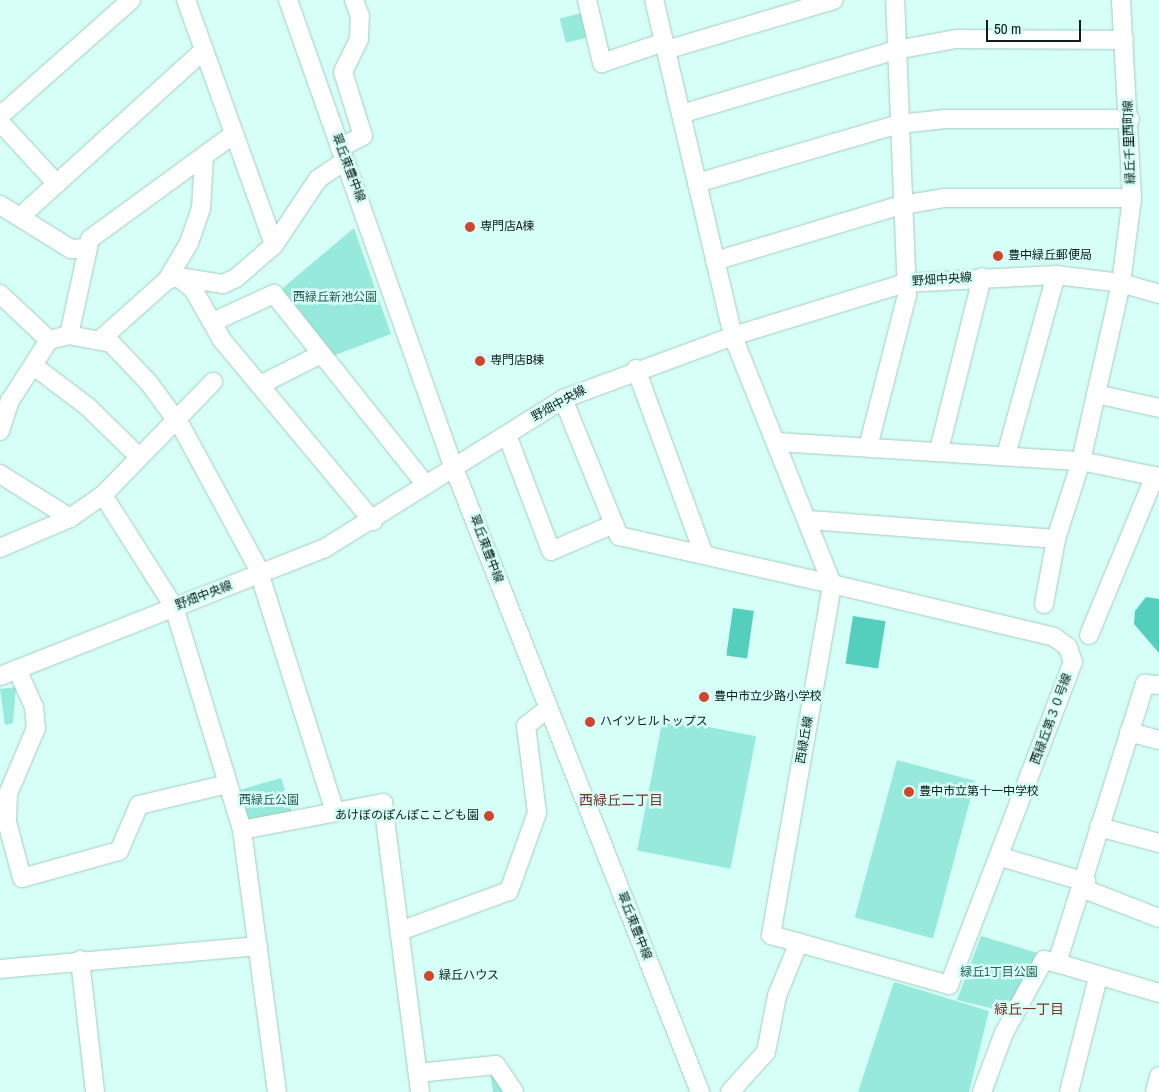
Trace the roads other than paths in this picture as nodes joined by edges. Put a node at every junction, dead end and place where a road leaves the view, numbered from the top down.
1 (131, 0) edge
2 (186, 0) edge
3 (288, 0) edge
4 (354, 0) edge
5 (587, 0) edge
6 (654, 0) edge
7 (834, 0) edge
8 (895, 0) edge
9 (1121, 0) edge
10 (1124, 40) junction
11 (665, 46) junction
12 (896, 50) junction
13 (203, 51) junction
14 (681, 114) junction
15 (0, 116) edge
16 (1130, 120) junction
17 (0, 122) edge
18 (899, 124) junction
19 (234, 134) junction
20 (342, 155) junction
21 (204, 156) junction
22 (697, 183) junction
23 (57, 184) junction
24 (1132, 198) junction
25 (0, 205) edge
26 (902, 205) junction
27 (21, 216) junction
28 (274, 245) junction
29 (85, 248) junction
30 (715, 261) junction
31 (1056, 276) junction
32 (173, 278) junction
33 (982, 278) junction
34 (905, 282) junction
35 (1121, 283) junction
36 (0, 294) edge
37 (1159, 294) edge
38 (213, 322) junction
39 (69, 335) junction
40 (733, 336) junction
41 (49, 340) junction
42 (100, 340) junction
43 (321, 354) junction
44 (34, 366) junction
45 (636, 369) junction
46 (213, 382) dead end
47 (260, 385) junction
48 (1096, 394) junction
49 (563, 399) junction
50 (1159, 408) edge
51 (173, 420) junction
52 (0, 431) edge
53 (507, 435) junction
54 (777, 442) junction
55 (868, 447) junction
56 (939, 450) junction
57 (1006, 455) junction
58 (139, 457) junction
59 (1081, 461) junction
60 (454, 468) junction
61 (0, 474) edge
62 (1157, 477) edge
63 (426, 486) junction
64 (103, 494) junction
65 (70, 518) junction
66 (809, 520) junction
67 (373, 521) junction
68 (614, 524) junction
69 (1056, 539) junction
70 (0, 548) edge
71 (704, 555) junction
72 (257, 576) junction
73 (832, 584) junction
74 (1044, 604) dead end
75 (174, 607) junction
76 (1089, 635) dead end
77 (17, 669) junction
78 (0, 676) edge
79 (1159, 685) edge
80 (548, 708) junction
81 (1129, 732) junction
82 (1159, 740) edge
83 (228, 784) junction
84 (335, 812) junction
85 (1099, 827) junction
86 (242, 830) junction
87 (1159, 843) edge
88 (1001, 857) junction
89 (1085, 885) junction
90 (1159, 918) edge
91 (400, 931) junction
92 (799, 942) junction
93 (258, 946) junction
94 (80, 960) junction
95 (1057, 963) junction
96 (0, 968) edge
97 (1098, 976) junction
98 (1159, 993) edge
99 (418, 1073) junction
100 (1159, 1076) edge
101 (95, 1092) edge
102 (277, 1092) edge
103 (420, 1092) edge
104 (514, 1092) edge
105 (700, 1092) edge
106 (730, 1092) edge
107 (982, 1092) edge
108 (1069, 1092) edge
109 (1155, 1092) edge

1 - 15 street
2 - 13 street
3 - 20 street, 翠丘東豊中線
4 - 20 street
5 - 11 street
6 - 11 street, 西緑丘線
7 - 11 street
8 - 12 street
9 - 10 street, 緑丘千里西町線
10 - 12 street
10 - 16 street, 緑丘千里西町線
11 - 14 street, 西緑丘線
12 - 14 street
12 - 18 street
13 - 19 street
13 - 23 street
14 - 22 street, 西緑丘線
16 - 18 street
16 - 24 street, 緑丘千里西町線
17 - 23 street
18 - 22 street
18 - 26 street
19 - 21 street
19 - 28 street
20 - 28 street
20 - 60 street, 翠丘東豊中線
21 - 29 street
21 - 32 street
22 - 30 street, 西緑丘線
23 - 27 street
24 - 26 street
24 - 35 street, 緑丘千里西町線
25 - 27 street
26 - 30 street
26 - 34 street
27 - 29 street
28 - 32 street
29 - 39 street
30 - 40 street, 西緑丘線
31 - 33 street, 野畑中央線
31 - 35 street, 野畑中央線
31 - 57 street
32 - 38 street
32 - 42 street
33 - 34 street, 野畑中央線
33 - 56 street
34 - 40 street, 野畑中央線
34 - 55 street
35 - 37 street, 野畑中央線
35 - 48 street, 緑丘千里西町線
36 - 41 street
38 - 43 street
38 - 47 street
39 - 41 street
39 - 42 street
40 - 45 street, 野畑中央線
40 - 54 street, 西緑丘線
41 - 44 street
42 - 51 street
43 - 47 street
43 - 63 street
44 - 52 street
44 - 58 street
45 - 49 street, 野畑中央線
45 - 71 street
46 - 51 street
47 - 67 street
48 - 50 street
48 - 59 street, 緑丘千里西町線
49 - 53 street, 野畑中央線
49 - 68 street
51 - 58 street
51 - 72 street
53 - 60 street, 野畑中央線
53 - 68 street
54 - 55 street
54 - 66 street, 西緑丘線
55 - 56 street
56 - 57 street
57 - 59 street
58 - 64 street
59 - 62 street
59 - 69 street, 緑丘千里西町線
60 - 63 street, 野畑中央線
60 - 80 street, 翠丘東豊中線
61 - 65 street
62 - 76 street
63 - 67 street, 野畑中央線
64 - 65 street
64 - 75 street
65 - 70 street
66 - 69 street
66 - 73 street, 西緑丘線
67 - 72 street, 野畑中央線
68 - 71 street, 西緑丘第３０号線
69 - 74 street, 緑丘千里西町線
71 - 73 street, 西緑丘第３０号線
72 - 75 street, 野畑中央線
72 - 84 street
73 - 88 street, 西緑丘第３０号線
73 - 92 street, 西緑丘線
75 - 77 street, 野畑中央線
75 - 83 street
77 - 78 street, 野畑中央線
77 - 83 street
79 - 81 street
80 - 91 street
80 - 105 street, 翠丘東豊中線
81 - 82 street
81 - 85 street
83 - 86 street
84 - 86 street
84 - 91 street
85 - 87 street
85 - 89 street
86 - 93 street
88 - 89 street
88 - 92 street, 西緑丘第３０号線
89 - 90 street
89 - 95 street
91 - 99 street
92 - 106 street
93 - 94 street
93 - 102 street
94 - 96 street
94 - 101 street
95 - 97 street
95 - 107 street
97 - 98 street
97 - 108 street
99 - 103 street
99 - 104 street
100 - 109 street

